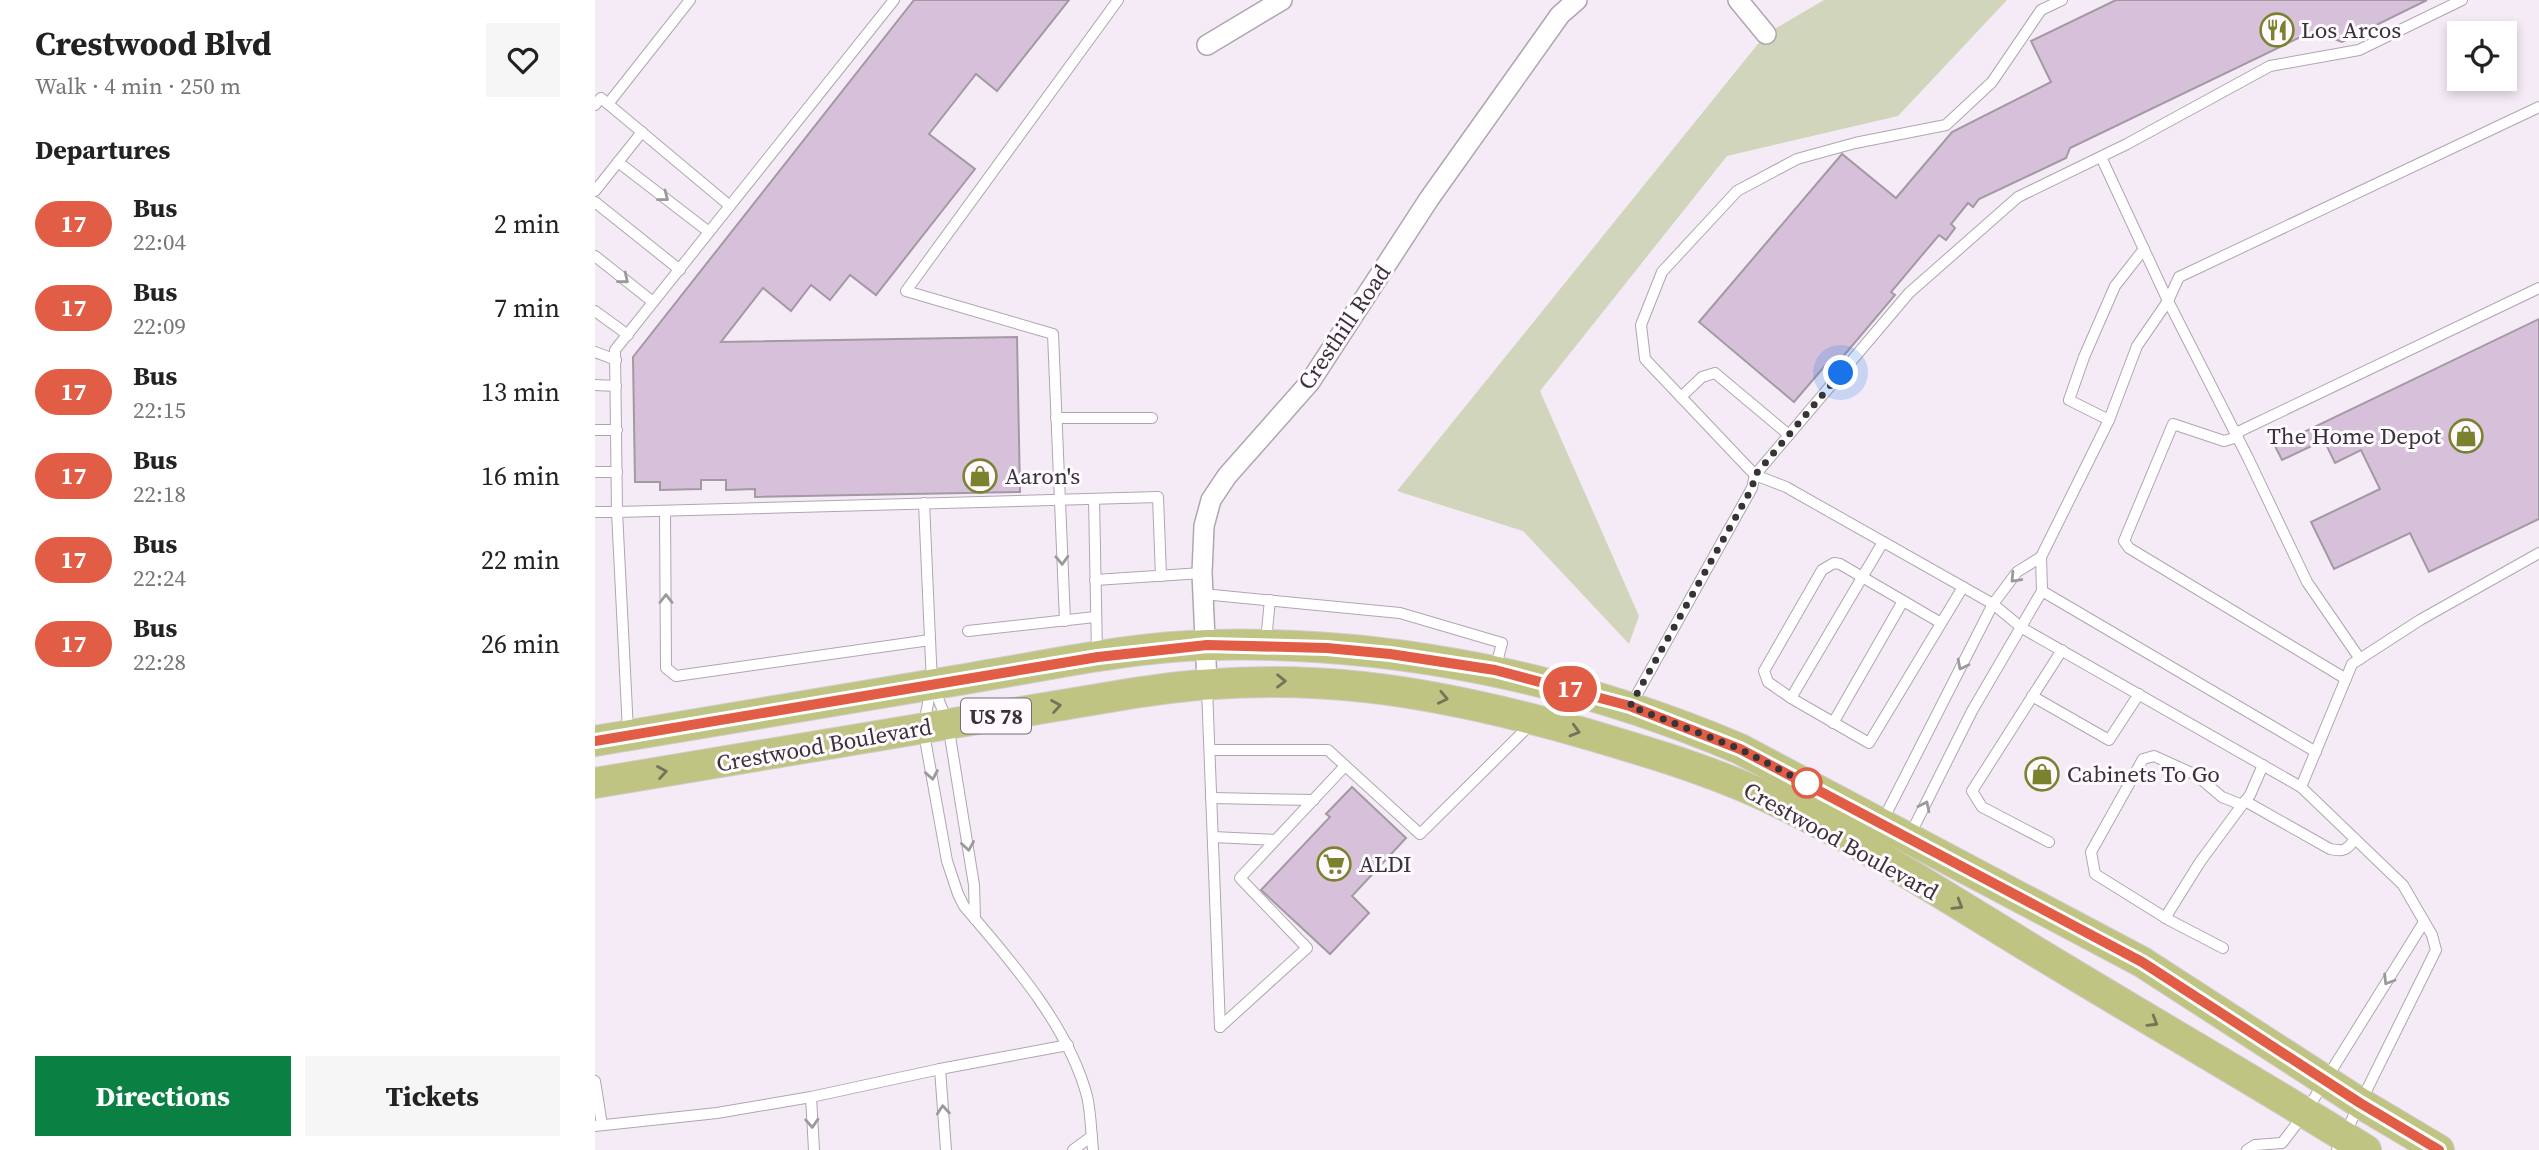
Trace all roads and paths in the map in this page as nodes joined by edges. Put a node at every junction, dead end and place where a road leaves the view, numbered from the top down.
1 (690, 0) edge
2 (894, 0) edge
3 (1118, 0) edge
4 (1282, 0) edge
5 (1577, 0) edge
6 (1738, 0) edge
7 (2062, 0) edge
8 (2462, 0) edge
9 (1766, 34) dead end
10 (1207, 45) dead end
11 (608, 104) junction
12 (595, 105) edge
13 (2539, 107) edge
14 (642, 132) junction
15 (2101, 157) junction
16 (618, 162) junction
17 (595, 191) edge
18 (595, 202) edge
19 (730, 206) junction
20 (709, 232) junction
21 (2144, 249) junction
22 (595, 256) edge
23 (680, 270) junction
24 (2539, 288) edge
25 (2168, 300) junction
26 (653, 303) junction
27 (595, 311) edge
28 (628, 335) junction
29 (595, 352) edge
30 (615, 360) junction
31 (595, 385) edge
32 (616, 386) junction
33 (1681, 397) junction
34 (1056, 418) junction
35 (1152, 418) dead end
36 (2109, 420) junction
37 (595, 430) edge
38 (617, 430) junction
39 (1789, 435) junction
40 (2237, 435) junction
41 (595, 472) edge
42 (617, 472) junction
43 (1755, 475) junction
44 (1094, 499) junction
45 (1060, 500) junction
46 (924, 503) junction
47 (665, 510) junction
48 (595, 512) edge
49 (618, 512) junction
50 (1883, 542) junction
51 (2539, 553) edge
52 (2041, 557) junction
53 (1202, 573) junction
54 (1161, 576) junction
55 (1863, 576) junction
56 (1095, 580) junction
57 (1962, 587) junction
58 (2042, 591) junction
59 (1203, 594) junction
60 (1270, 600) junction
61 (1903, 601) junction
62 (1993, 604) junction
63 (1095, 617) junction
64 (1065, 621) junction
65 (1941, 623) junction
66 (2022, 628) junction
67 (968, 631) dead end
68 (930, 640) junction
69 (1207, 645) junction
70 (1266, 646) junction
71 (2062, 650) junction
72 (1098, 657) junction
73 (2360, 659) junction
74 (1495, 670) junction
75 (2346, 679) junction
76 (1207, 683) junction
77 (932, 684) junction
78 (895, 690) junction
79 (2139, 694) junction
80 (2032, 696) junction
81 (1791, 698) junction
82 (1485, 706) junction
83 (1630, 706) junction
84 (1535, 719) junction
85 (1833, 723) junction
86 (936, 726) junction
87 (628, 735) junction
88 (595, 741) edge
89 (1210, 750) junction
90 (2316, 752) junction
91 (595, 764) edge
92 (2263, 765) junction
93 (1346, 766) junction
94 (595, 783) edge
95 (2301, 787) junction
96 (1212, 798) junction
97 (1314, 800) junction
98 (2243, 803) junction
99 (1873, 836) junction
100 (1213, 837) junction
101 (2355, 839) junction
102 (1275, 840) junction
103 (2049, 842) dead end
104 (1902, 853) junction
105 (2165, 918) junction
106 (975, 919) junction
107 (2424, 922) junction
108 (2223, 948) dead end
109 (1068, 1045) junction
110 (940, 1069) junction
111 (2326, 1080) junction
112 (595, 1081) edge
113 (811, 1097) junction
114 (2360, 1103) junction
115 (2305, 1114) junction
116 (598, 1125) edge
117 (1092, 1136) junction
118 (2349, 1145) edge
119 (2285, 1146) edge
120 (814, 1150) edge
121 (946, 1150) edge
122 (1073, 1150) edge
123 (1093, 1150) edge
124 (2247, 1150) edge
125 (2439, 1150) edge

1 - 11 lane
2 - 19 lane
3 - 34 lane
4 - 10 street
5 - 53 street, Cresthill Road
6 - 9 street
7 - 33 lane
8 - 15 lane
11 - 12 lane
11 - 14 lane
13 - 25 lane
14 - 16 lane
14 - 19 lane
15 - 21 lane
15 - 39 lane
16 - 17 lane
16 -> 20 lane
18 - 23 lane
19 - 20 lane
20 - 23 lane
21 - 25 lane
21 - 36 lane
22 -> 26 lane
23 - 26 lane
24 - 40 lane
25 - 36 lane
25 - 40 lane
26 - 28 lane
27 - 28 lane
28 - 30 lane
29 - 30 lane
30 - 32 lane
31 - 32 lane
32 - 38 lane
33 - 39 lane
33 - 43 lane
34 - 35 lane
34 - 45 lane
36 - 52 lane
37 - 38 lane
38 - 42 lane
39 - 43 lane
40 - 73 lane
40 - 75 lane
41 - 42 lane
42 - 49 lane
43 - 50 lane
43 - 83 lane
44 - 45 lane
44 - 54 lane
44 - 56 lane
45 - 46 lane
45 -> 64 lane
46 - 47 lane
46 - 68 lane
47 - 49 lane
68 -> 47 lane
48 - 49 lane
49 - 87 lane
50 - 55 lane
50 - 57 lane
51 - 73 lane
52 - 58 lane
52 -> 62 lane
53 - 54 lane
53 - 59 street, Cresthill Road
54 - 56 lane
55 - 61 lane
55 - 81 lane
55 - 81 lane
56 - 63 lane
57 - 62 lane
57 - 65 lane
58 - 66 lane
58 - 90 lane
59 - 60 lane
59 - 69 street, Cresthill Road
60 - 70 lane
60 - 74 lane
61 - 65 lane
61 - 85 lane
62 - 66 lane
62 -> 99 lane
63 - 64 lane
63 - 72 lane
64 - 67 lane
65 - 85 lane
66 - 71 lane
104 -> 66 lane
68 - 77 lane
69 - 70 main road, Crestwood Boulevard / US 78
69 - 72 main road, Crestwood Boulevard / US 78
69 - 76 street, Cresthill Road
70 - 74 main road, Crestwood Boulevard / US 78
71 - 79 lane
71 - 80 lane
72 - 77 main road, Crestwood Boulevard / US 78
73 - 75 lane
74 - 82 main road
74 - 83 main road, Crestwood Boulevard / US 78
75 - 90 lane
76 -> 82 main road, Crestwood Boulevard / US 78
86 -> 76 main road, Crestwood Boulevard / US 78
76 - 89 lane
77 - 78 main road, Crestwood Boulevard / US 78
77 - 86 lane
77 - 86 lane
78 - 87 main road, Crestwood Boulevard / US 78
78 - 91 main road
79 - 80 lane
79 - 92 lane
80 - 103 lane
81 - 85 lane
82 - 84 main road, Crestwood Boulevard / US 78
83 - 99 main road, Crestwood Boulevard / US 78
84 - 93 lane
84 -> 99 main road, Crestwood Boulevard / US 78
94 -> 86 main road, Crestwood Boulevard / US 78
86 -> 106 lane
86 -> 106 lane
87 - 88 main road, Crestwood Boulevard / US 78
89 - 93 lane
89 - 96 lane
90 - 95 lane
92 - 95 lane
92 - 98 lane
93 - 97 lane
95 - 101 lane
96 - 97 lane
96 - 100 lane
97 - 102 lane
98 - 101 lane
98 - 105 lane
98 - 105 lane
99 - 104 main road, Crestwood Boulevard / US 78
100 - 102 lane
100 - 102 lane
101 - 107 lane
104 - 111 main road, Crestwood Boulevard / US 78
104 -> 115 main road, Crestwood Boulevard / US 78
105 - 108 lane
106 - 109 lane
107 -> 111 lane
107 - 114 lane
109 - 110 lane
109 - 117 lane
110 - 113 lane
121 -> 110 lane
111 - 114 main road, Crestwood Boulevard / US 78
111 - 115 lane
112 - 116 lane
113 - 116 lane
113 -> 120 lane
114 - 118 lane
114 - 125 main road, Crestwood Boulevard / US 78
115 - 118 main road, Crestwood Boulevard / US 78
115 - 119 lane
117 - 122 lane
117 - 123 lane
119 - 124 lane

